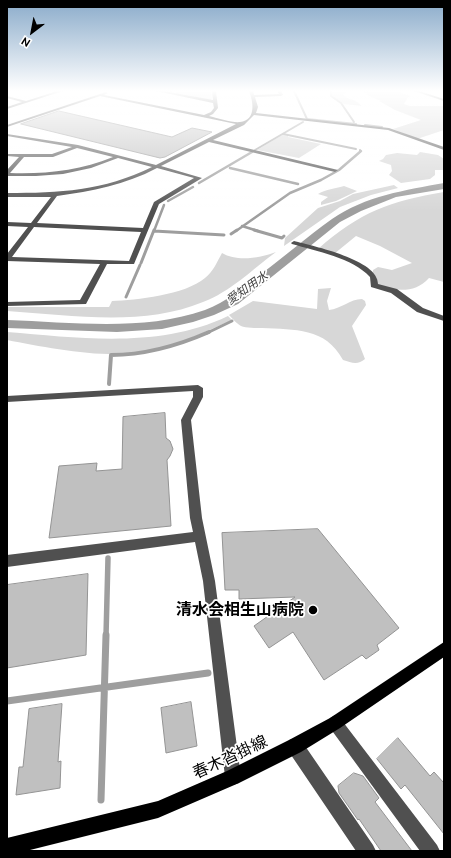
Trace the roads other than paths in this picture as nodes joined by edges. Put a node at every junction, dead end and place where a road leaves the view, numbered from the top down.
1 (227, 131) edge
2 (393, 131) edge
3 (7, 135) edge
4 (208, 140) junction
5 (78, 146) junction
6 (444, 149) edge
7 (7, 155) edge
8 (23, 155) junction
9 (116, 157) junction
10 (156, 167) junction
11 (335, 170) dead end
12 (7, 174) edge
13 (7, 195) edge
14 (55, 195) junction
15 (7, 224) edge
16 (33, 225) junction
17 (146, 230) junction
18 (294, 243) dead end
19 (7, 259) edge
20 (104, 263) junction
21 (7, 304) edge
22 (444, 319) edge
23 (7, 399) edge
24 (200, 536) junction
25 (7, 561) edge
26 (444, 649) edge
27 (335, 724) junction
28 (295, 746) junction
29 (233, 777) junction
30 (7, 847) edge
31 (367, 851) edge
32 (431, 851) edge

1 - 4 street
2 - 6 street
3 - 5 street
4 - 10 street
4 - 11 street
5 - 8 street
5 - 9 street
7 - 8 street
8 - 12 street
9 - 10 street
9 - 12 street
10 - 14 street
10 - 17 street
13 - 14 street
14 - 16 street
15 - 16 street
16 - 17 street
16 - 19 street
17 - 20 street
18 - 22 street
19 - 20 street
20 - 21 street
23 - 24 street
24 - 25 street
24 - 29 street
26 - 27 main road, 春木沓掛線
27 - 28 main road, 春木沓掛線
27 - 32 street
28 - 29 main road, 春木沓掛線
28 - 31 street
29 - 30 main road, 春木沓掛線

